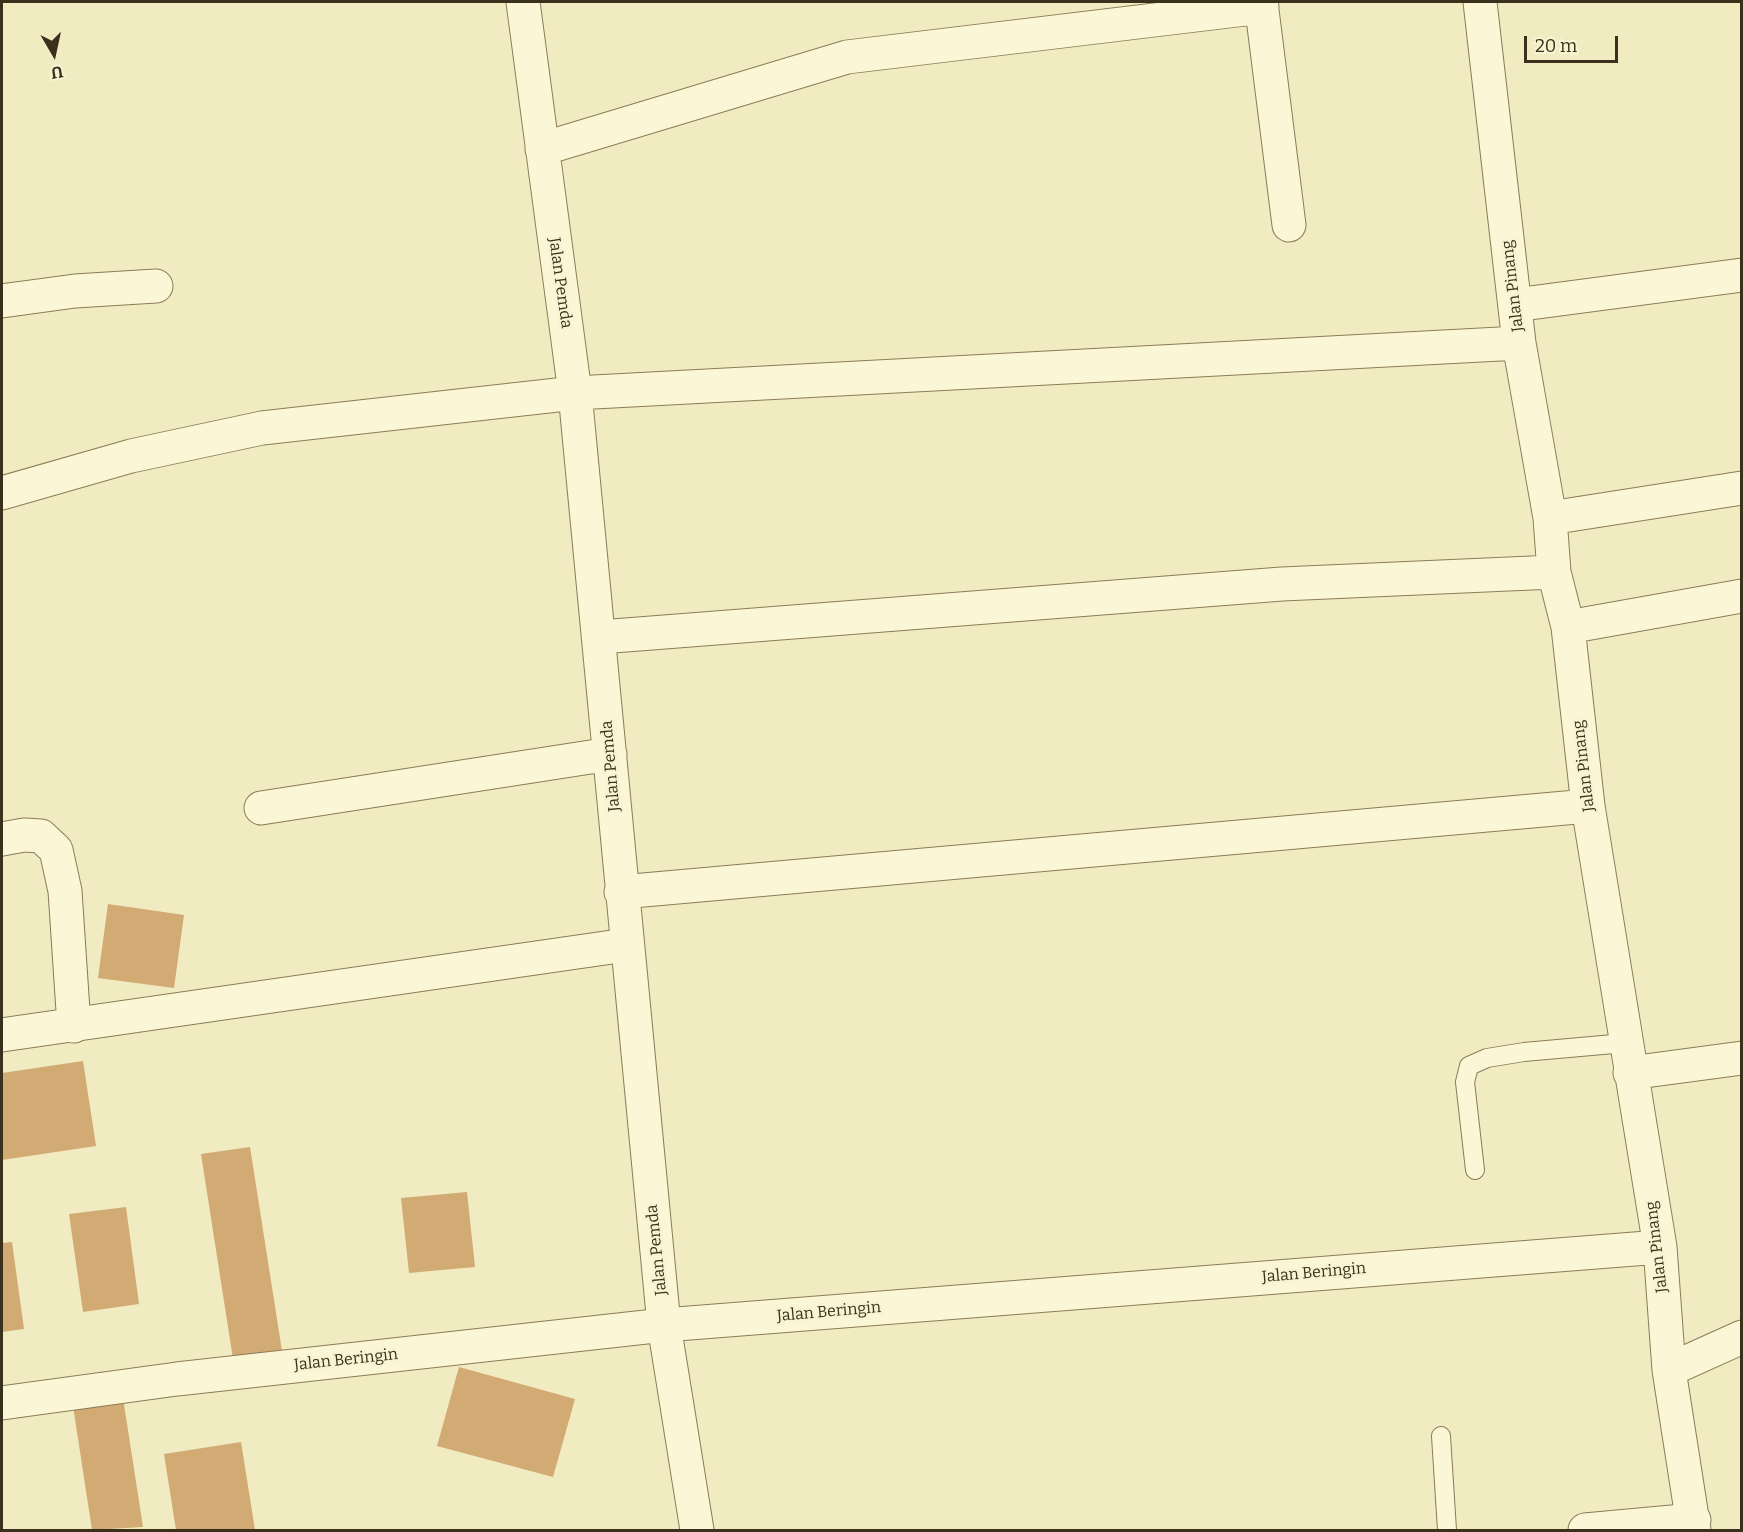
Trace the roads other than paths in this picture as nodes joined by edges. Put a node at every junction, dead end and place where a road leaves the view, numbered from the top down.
1 (523, 2) edge
2 (1480, 2) edge
3 (1261, 4) edge
4 (542, 149) junction
5 (1289, 225) dead end
6 (1742, 275) edge
7 (156, 286) dead end
8 (2, 301) edge
9 (1515, 305) junction
10 (1520, 343) junction
11 (575, 393) junction
12 (1742, 488) edge
13 (2, 493) edge
14 (1550, 518) junction
15 (1554, 572) junction
16 (1742, 596) edge
17 (1568, 627) junction
18 (600, 637) junction
19 (610, 754) junction
20 (1588, 806) junction
21 (261, 807) dead end
22 (2, 839) edge
23 (621, 892) junction
24 (626, 945) junction
25 (74, 1026) junction
26 (2, 1035) edge
27 (1628, 1058) junction
28 (1742, 1058) edge
29 (1475, 1170) dead end
30 (1660, 1246) junction
31 (664, 1325) junction
32 (1742, 1336) edge
33 (1669, 1370) junction
34 (2, 1403) edge
35 (1441, 1436) dead end
36 (1694, 1525) edge
37 (697, 1530) edge
38 (1447, 1530) edge
39 (1585, 1530) edge

1 - 4 street, Jalan Pemda
2 - 9 street, Jalan Pinang
3 - 4 street
3 - 5 street
4 - 11 street, Jalan Pemda
6 - 9 street
7 - 8 street
9 - 10 street, Jalan Pinang
10 - 11 street
10 - 14 street, Jalan Pinang
11 - 13 street
11 - 18 street, Jalan Pemda
12 - 14 street
14 - 15 street, Jalan Pinang
15 - 17 street, Jalan Pinang
15 - 18 street
16 - 17 street
17 - 20 street, Jalan Pinang
18 - 19 street, Jalan Pemda
19 - 21 street
19 - 23 street, Jalan Pemda
20 - 23 street
20 - 27 street, Jalan Pinang
22 - 25 street
23 - 24 street, Jalan Pemda
24 - 25 street
24 - 31 street, Jalan Pemda
25 - 26 street
27 - 28 street
27 - 29 lane
27 - 30 street, Jalan Pinang
30 - 31 street, Jalan Beringin
30 - 33 street, Jalan Pinang
31 - 34 street, Jalan Beringin
31 - 37 street, Jalan Pemda
32 - 33 street
33 - 36 street, Jalan Pinang
35 - 38 lane
36 - 39 street

